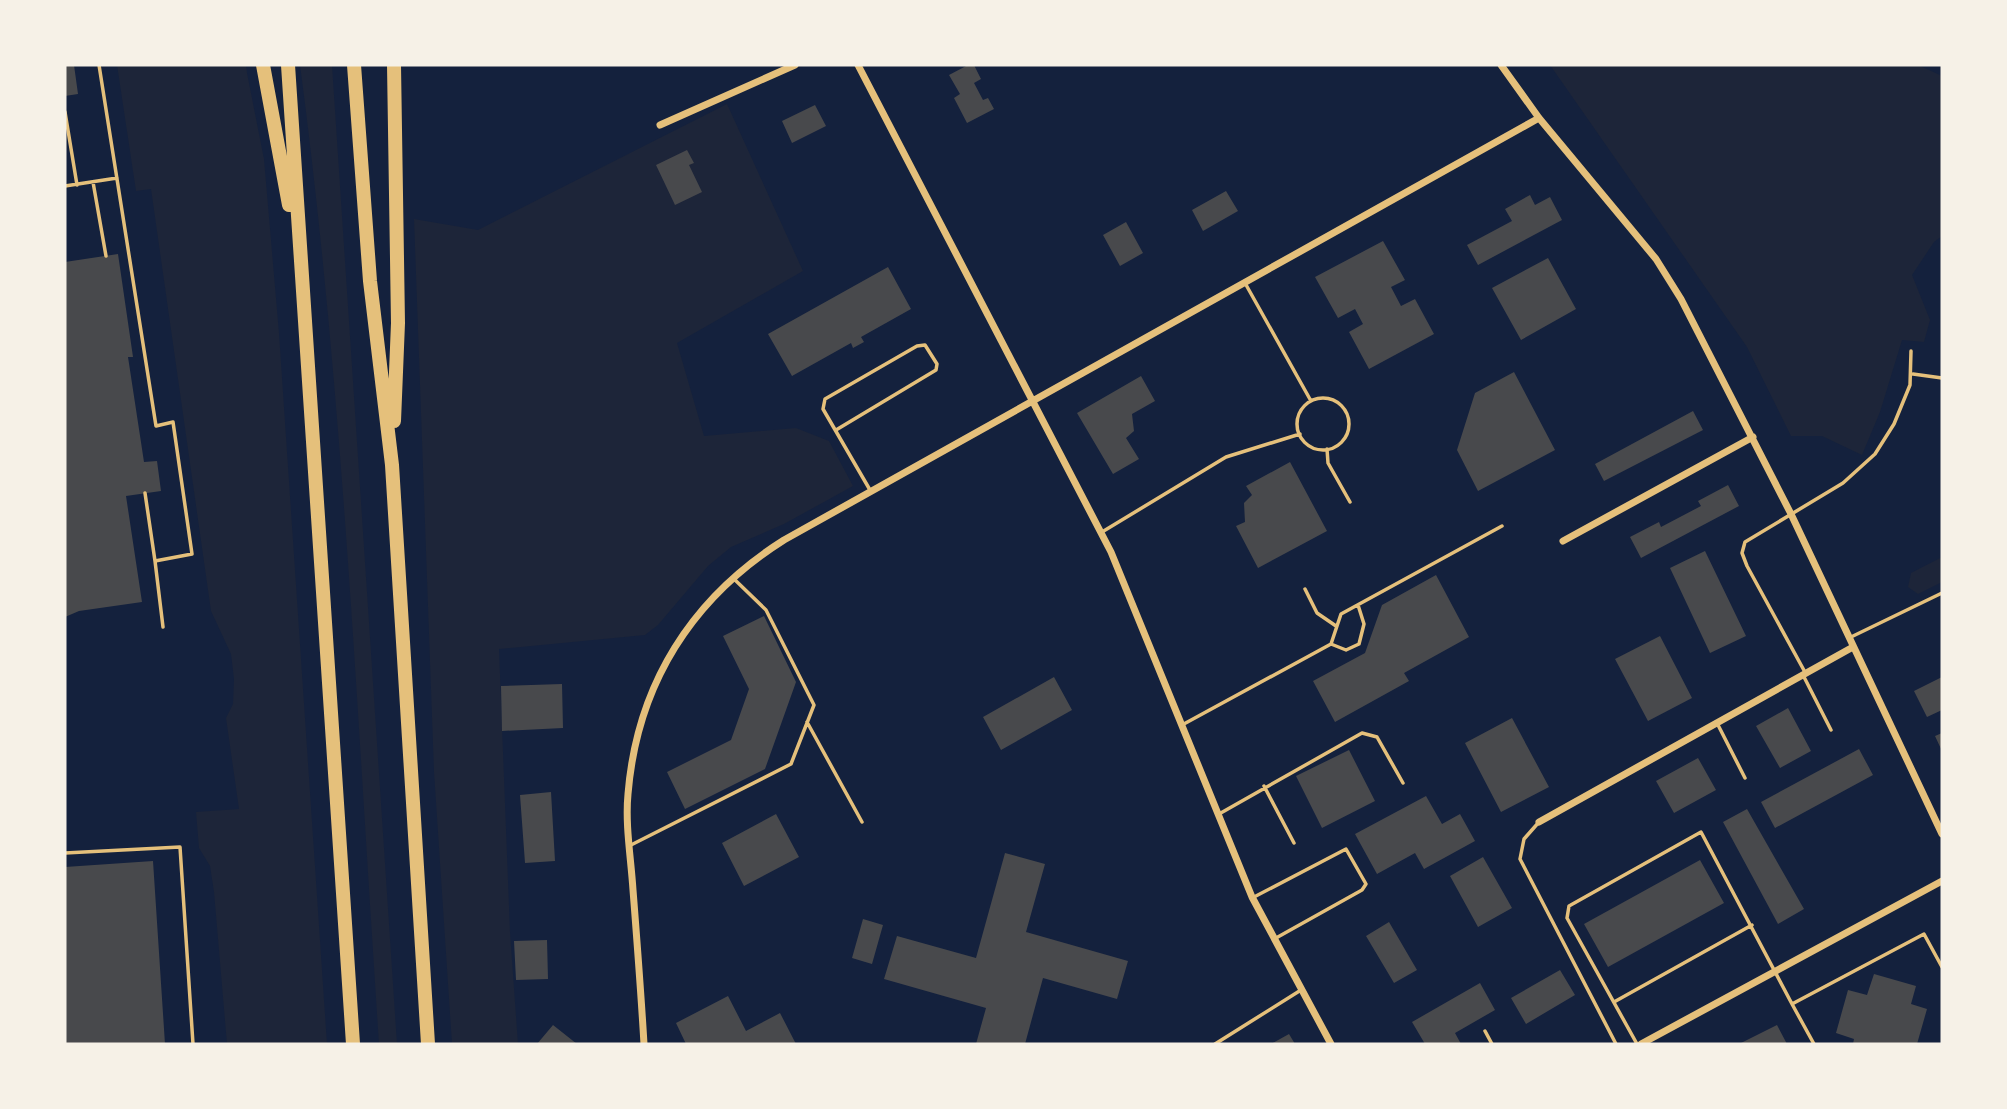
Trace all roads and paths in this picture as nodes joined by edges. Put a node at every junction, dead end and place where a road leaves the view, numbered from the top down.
1 (99, 65) edge
2 (263, 65) edge
3 (288, 65) edge
4 (354, 65) edge
5 (394, 65) edge
6 (795, 65) edge
7 (858, 65) edge
8 (1501, 65) edge
9 (65, 112) edge
10 (1539, 118) junction
11 (660, 125) dead end
12 (117, 178) junction
13 (93, 182) junction
14 (77, 185) junction
15 (65, 186) edge
16 (106, 256) dead end
17 (301, 279) junction
18 (1244, 281) junction
19 (1911, 351) dead end
20 (1913, 374) junction
21 (1942, 379) edge
22 (1034, 400) junction
23 (1311, 401) junction
24 (836, 430) junction
25 (1300, 434) junction
26 (1753, 437) junction
27 (1327, 449) junction
28 (392, 465) junction
29 (871, 492) junction
30 (145, 493) dead end
31 (1350, 502) dead end
32 (1791, 514) junction
33 (1502, 526) dead end
34 (1102, 532) junction
35 (1563, 541) dead end
36 (155, 561) junction
37 (733, 578) junction
38 (1305, 589) dead end
39 (1942, 593) edge
40 (1358, 605) junction
41 (1337, 626) junction
42 (163, 627) dead end
43 (1849, 638) junction
44 (1331, 644) junction
45 (1853, 647) junction
46 (1804, 674) junction
47 (807, 722) junction
48 (1717, 723) junction
49 (1182, 725) junction
50 (1831, 730) dead end
51 (1745, 778) dead end
52 (1403, 783) dead end
53 (1264, 786) junction
54 (1219, 814) junction
55 (862, 822) dead end
56 (1539, 822) joint
57 (1942, 834) edge
58 (1294, 843) dead end
59 (629, 846) junction
60 (65, 853) edge
61 (1942, 881) edge
62 (1252, 897) junction
63 (1752, 925) junction
64 (1274, 939) junction
65 (1942, 967) edge
66 (1774, 971) junction
67 (1301, 990) junction
68 (1614, 1002) junction
69 (1792, 1004) junction
70 (1485, 1031) dead end
71 (1644, 1043) edge
72 (193, 1044) edge
73 (353, 1044) edge
74 (428, 1044) edge
75 (644, 1044) edge
76 (1215, 1044) edge
77 (1331, 1044) edge
78 (1492, 1044) edge
79 (1616, 1044) edge
80 (1814, 1044) edge

1 - 12 lane
2 - 17 highway
3 - 17 highway
4 - 28 highway
5 - 28 highway
6 - 11 street
7 - 22 street
8 - 10 street
9 - 14 lane
10 - 18 street
10 - 26 street
12 - 13 lane
12 - 36 lane
13 - 14 lane
13 - 16 lane
14 - 15 lane
17 - 73 highway
18 - 22 street
18 - 23 lane
19 - 20 lane
20 - 21 lane
20 - 32 lane
22 - 29 street
22 - 34 street
23 - 25 lane
23 - 27 lane
24 - 24 lane
24 - 29 lane
25 - 27 lane
25 - 34 lane
26 - 32 street
26 - 35 street
27 - 31 lane
28 - 74 highway
29 - 37 street
30 - 36 lane
32 - 43 street
32 - 46 lane
33 - 40 lane
34 - 49 street
36 - 42 lane
37 - 47 lane
37 - 59 street
38 - 41 lane
39 - 43 lane
40 - 41 lane
40 - 44 lane
41 - 44 lane
43 - 45 street
44 - 49 lane
45 - 46 street
45 - 57 street
46 - 48 street
46 - 50 lane
47 - 55 lane
47 - 59 lane
48 - 51 lane
48 - 56 street
49 - 54 street
52 - 53 lane
53 - 54 lane
53 - 58 lane
54 - 62 street
56 - 79 lane
59 - 75 street
60 - 72 lane
61 - 66 street
62 - 64 street
62 - 64 lane
63 - 66 lane
63 - 68 lane
63 - 68 lane
64 - 67 street
65 - 69 lane
66 - 69 lane
66 - 71 street
67 - 76 lane
67 - 77 street
68 - 71 lane
69 - 80 lane
70 - 78 lane

